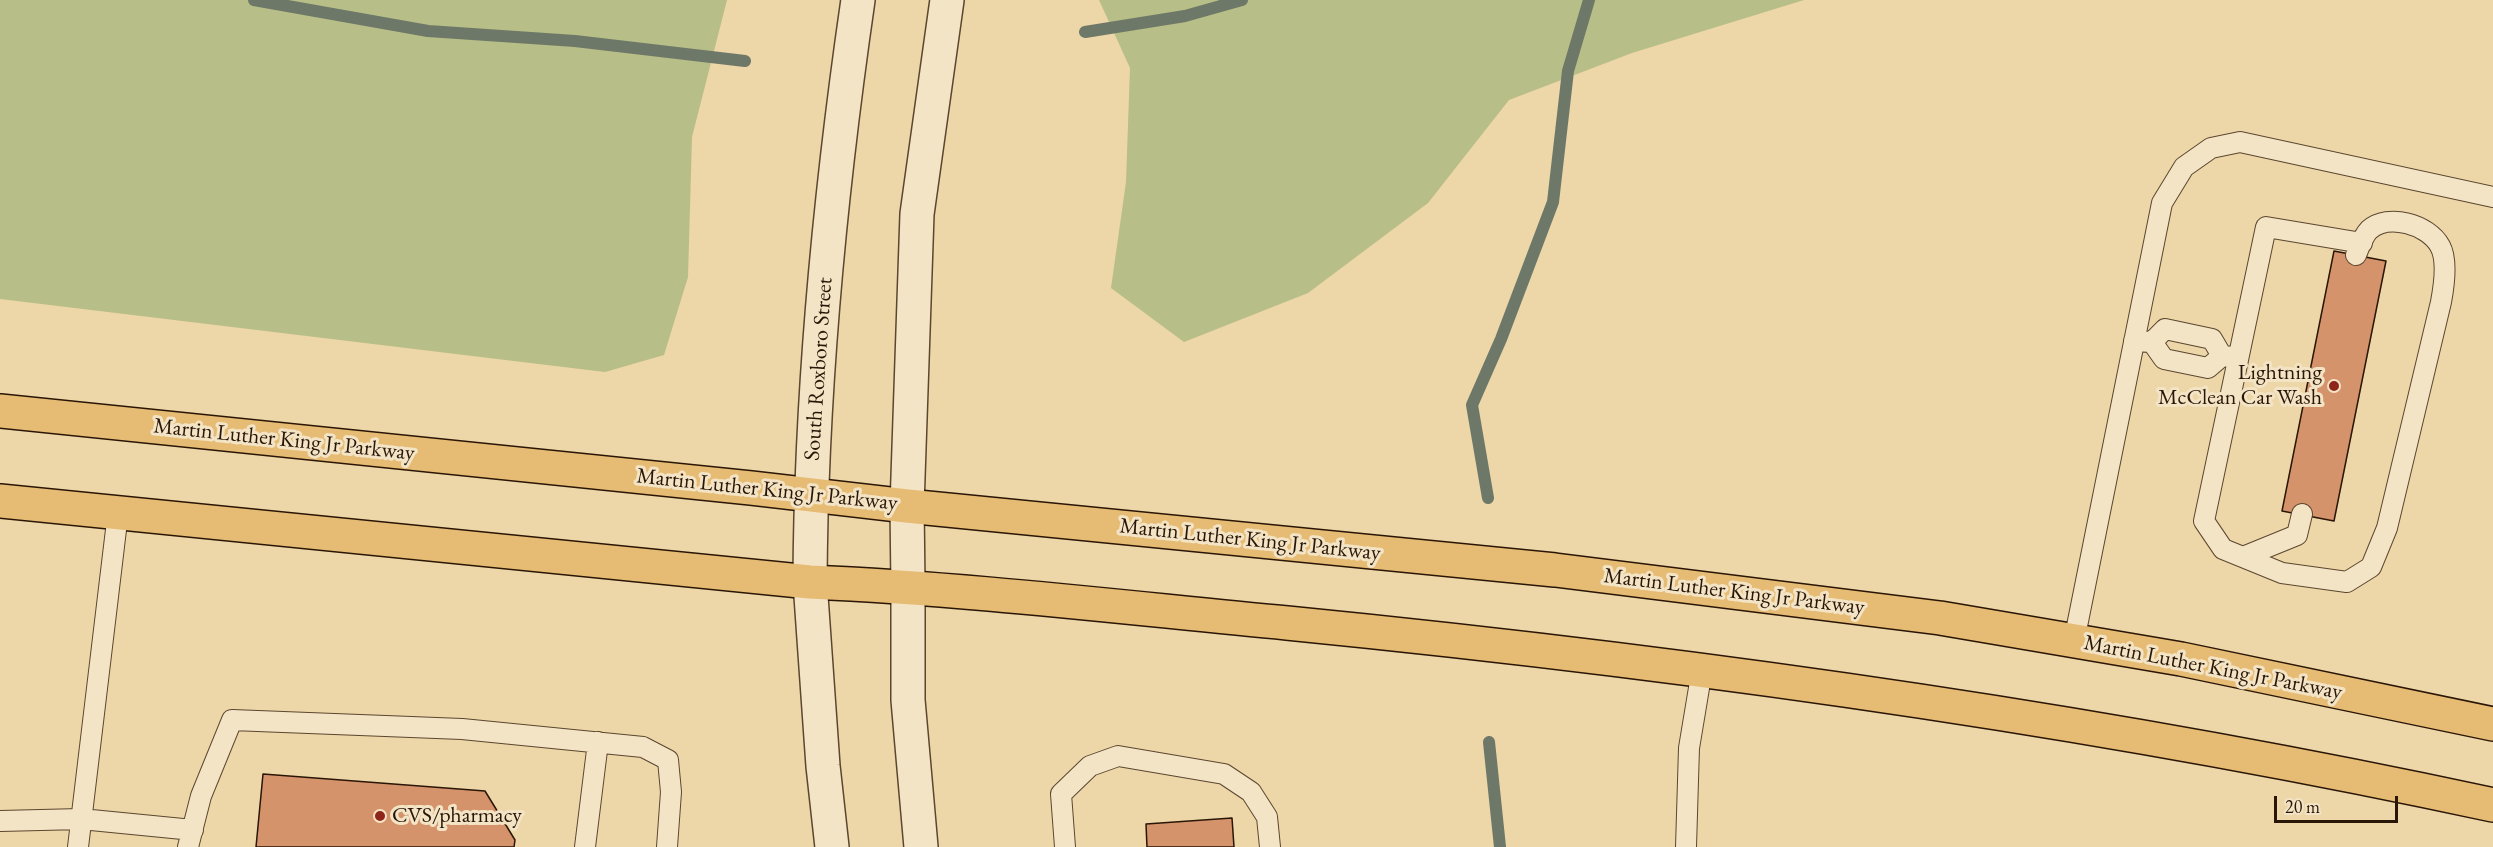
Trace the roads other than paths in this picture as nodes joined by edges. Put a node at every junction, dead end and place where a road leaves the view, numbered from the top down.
1 (858, 0) edge
2 (947, 0) edge
3 (2493, 197) edge
4 (2143, 341) junction
5 (2230, 356) junction
6 (0, 411) edge
7 (811, 494) junction
8 (0, 501) edge
9 (907, 506) junction
10 (118, 513) junction
11 (2302, 514) dead end
12 (2243, 557) junction
13 (810, 582) junction
14 (908, 586) junction
15 (2074, 641) junction
16 (1702, 670) junction
17 (2493, 724) edge
18 (598, 742) junction
19 (2493, 805) edge
20 (81, 819) junction
21 (0, 821) edge
22 (190, 839) edge
23 (78, 847) edge
24 (585, 847) edge
25 (667, 847) edge
26 (832, 847) edge
27 (921, 847) edge
28 (1065, 847) edge
29 (1270, 847) edge
30 (1686, 847) edge

1 - 7 street, South Roxboro Street
2 - 9 street
3 - 4 lane
4 - 5 lane
4 - 5 lane
4 - 15 lane
5 - 12 lane
5 - 12 lane
6 - 7 main road, Martin Luther King Jr Parkway
7 - 9 main road, Martin Luther King Jr Parkway
7 - 13 street, South Roxboro Street
8 - 10 main road
9 - 14 street
9 - 15 main road, Martin Luther King Jr Parkway
10 - 13 main road
10 - 20 lane
11 - 12 lane
13 - 14 main road
13 - 26 street, South Roxboro Street
14 - 16 main road
14 - 27 street
15 - 17 main road, Martin Luther King Jr Parkway
16 - 19 main road
16 - 30 lane
18 - 22 lane
18 - 24 lane
18 - 25 lane
20 - 21 lane
20 - 22 lane
20 - 23 lane
28 - 29 lane

